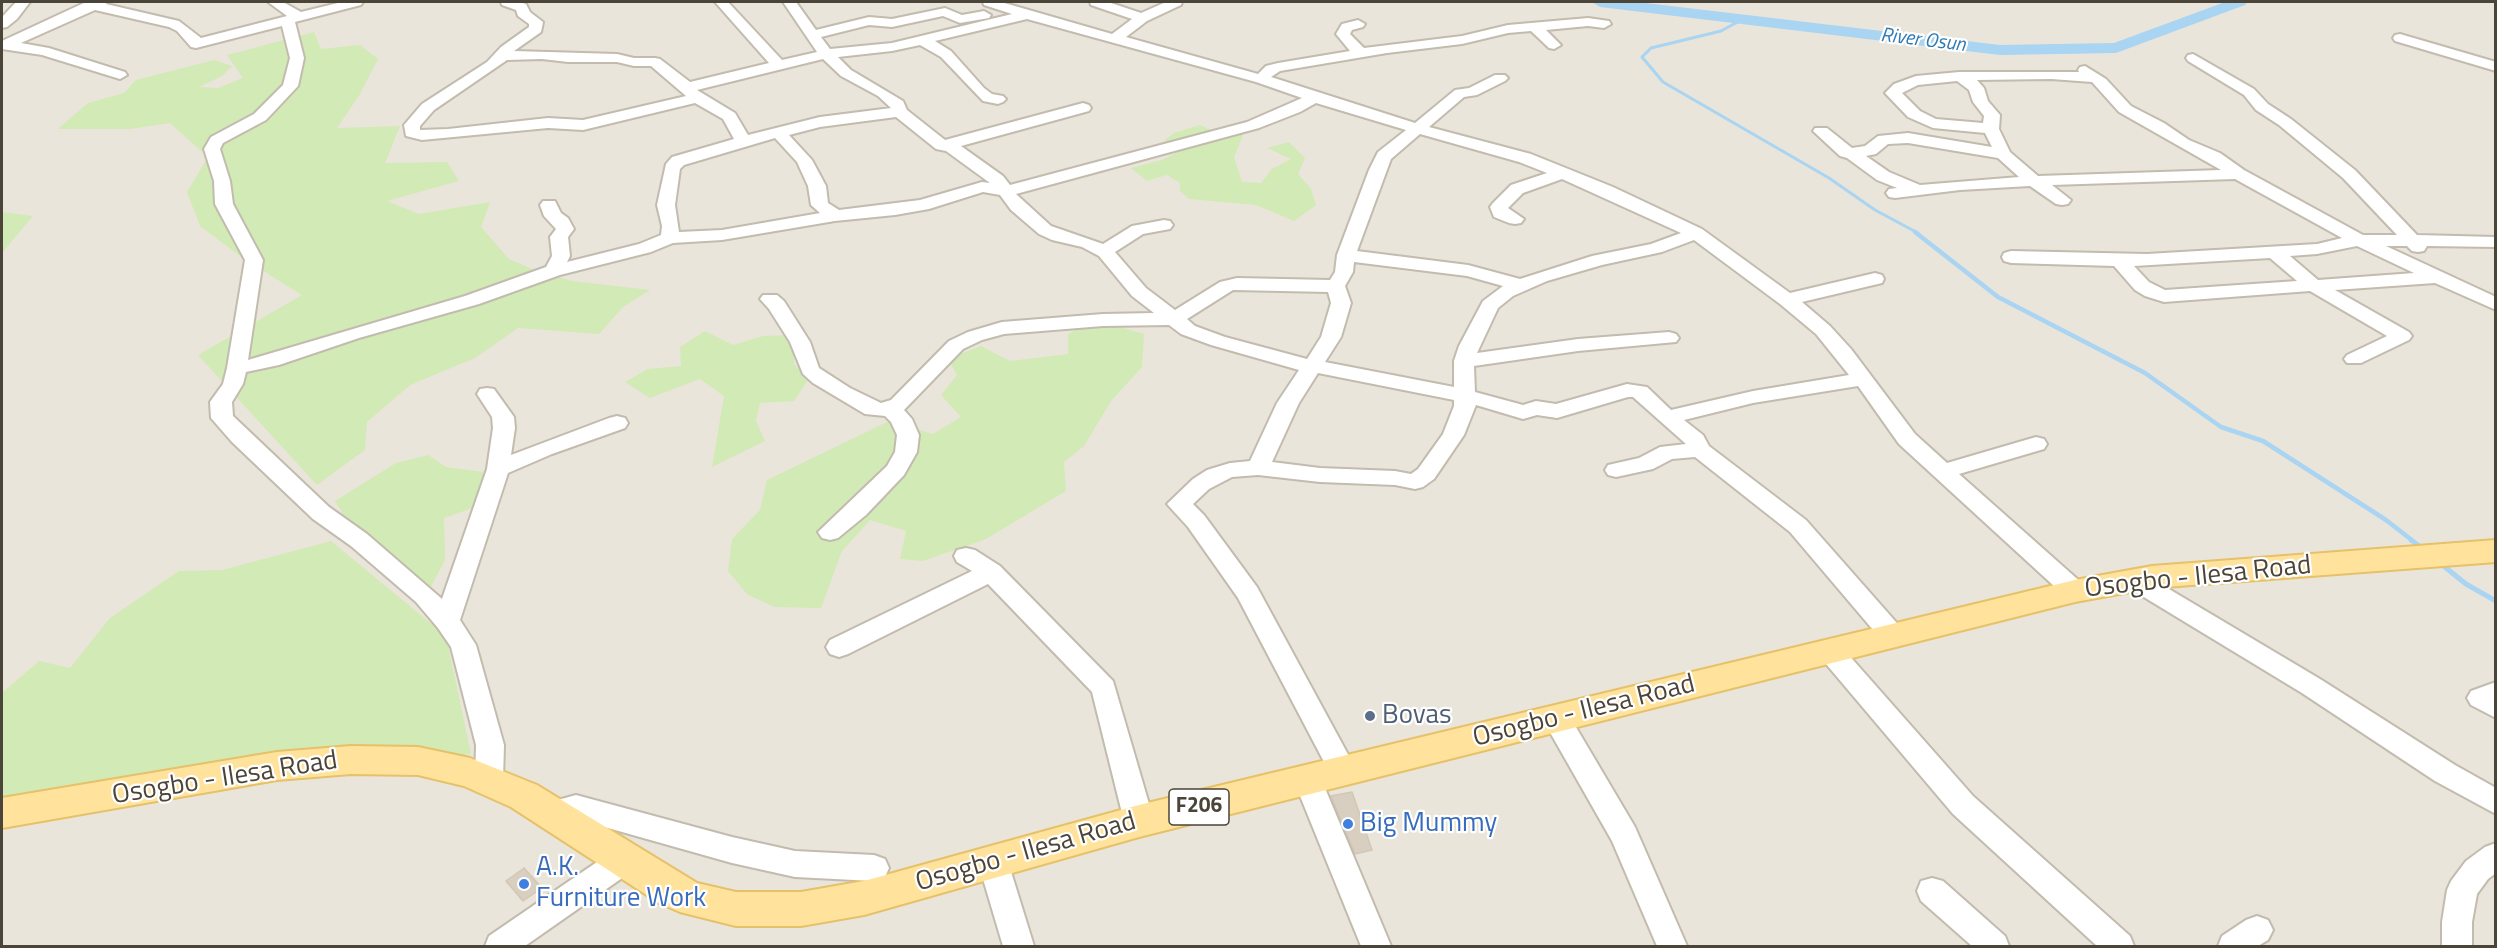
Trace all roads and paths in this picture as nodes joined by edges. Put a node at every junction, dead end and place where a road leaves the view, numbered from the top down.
1 (23, 2) edge
2 (274, 2) edge
3 (356, 2) edge
4 (507, 2) edge
5 (721, 2) edge
6 (789, 2) edge
7 (989, 2) edge
8 (1096, 2) edge
9 (1176, 2) edge
10 (96, 3) edge
11 (1020, 12) junction
12 (292, 18) junction
13 (1142, 18) junction
14 (2, 24) edge
15 (1358, 24) dead end
16 (1604, 24) dead end
17 (1535, 27) junction
18 (813, 35) junction
19 (1116, 38) junction
20 (2400, 38) dead end
21 (923, 40) junction
22 (3, 45) edge
23 (1554, 45) dead end
24 (1360, 53) junction
25 (826, 54) junction
26 (503, 56) junction
27 (2193, 58) dead end
28 (779, 66) junction
29 (2496, 67) edge
30 (120, 75) dead end
31 (1959, 76) junction
32 (1500, 78) dead end
33 (1260, 79) junction
34 (691, 93) junction
35 (1315, 97) junction
36 (998, 99) dead end
37 (1083, 108) dead end
38 (898, 112) junction
39 (1420, 128) junction
40 (1991, 129) junction
41 (1821, 131) dead end
42 (779, 133) junction
43 (743, 141) junction
44 (942, 146) junction
45 (1850, 152) junction
46 (2003, 154) junction
47 (1565, 173) junction
48 (2238, 174) junction
49 (2034, 181) junction
50 (1916, 189) junction
51 (1007, 191) junction
52 (1895, 193) dead end
53 (2062, 200) dead end
54 (549, 205) dead end
55 (835, 216) junction
56 (1515, 219) dead end
57 (1164, 225) dead end
58 (1696, 234) junction
59 (670, 238) junction
60 (2359, 240) junction
61 (2414, 242) junction
62 (2496, 242) edge
63 (2273, 251) junction
64 (1106, 252) junction
65 (1346, 255) junction
66 (2011, 257) dead end
67 (2194, 257) junction
68 (2119, 260) junction
69 (553, 270) junction
70 (2441, 277) junction
71 (1875, 279) dead end
72 (1521, 285) junction
73 (1336, 286) junction
74 (2314, 286) junction
75 (2232, 290) junction
76 (770, 299) dead end
77 (1788, 300) junction
78 (2496, 303) edge
79 (1174, 319) junction
80 (1669, 338) dead end
81 (2354, 359) dead end
82 (1464, 361) junction
83 (1311, 364) junction
84 (237, 368) junction
85 (1862, 379) junction
86 (487, 394) dead end
87 (1472, 401) junction
88 (891, 408) junction
89 (1668, 417) junction
90 (617, 423) dead end
91 (2036, 444) dead end
92 (1700, 450) junction
93 (1258, 468) junction
94 (498, 469) junction
95 (1616, 470) dead end
96 (1944, 471) junction
97 (830, 532) dead end
98 (2496, 551) edge
99 (966, 556) dead end
100 (991, 572) junction
101 (2133, 579) junction
102 (2075, 591) junction
103 (447, 621) junction
104 (1894, 637) junction
105 (839, 647) dead end
106 (1830, 651) junction
107 (2496, 692) edge
108 (2496, 708) edge
109 (1557, 720) junction
110 (1343, 771) junction
111 (489, 780) junction
112 (1308, 781) junction
113 (2496, 802) edge
114 (2, 813) edge
115 (553, 813) junction
116 (1139, 821) junction
117 (2496, 856) edge
118 (624, 860) junction
119 (993, 862) junction
120 (874, 868) dead end
121 (1932, 891) dead end
122 (500, 946) edge
123 (1019, 946) edge
124 (1376, 946) edge
125 (1672, 946) edge
126 (1994, 946) edge
127 (2119, 946) edge
128 (2457, 946) edge

1 - 14 street
2 - 12 street
3 - 12 street
4 - 26 street
5 - 28 street
6 - 18 street
7 - 11 street
8 - 13 street
9 - 13 street
10 - 12 street
10 - 22 street
11 - 18 street
11 - 19 street
11 - 21 street
12 - 84 street
13 - 19 street
15 - 24 street
16 - 17 street
17 - 23 street
17 - 24 street
18 - 25 street
19 - 33 street
20 - 29 street
21 - 25 street
21 - 36 street
22 - 30 street
24 - 33 street
25 - 28 street
25 - 38 street
26 - 34 street
26 - 34 street
27 - 61 street
28 - 34 street
31 - 40 street
31 - 40 street
31 - 48 street
32 - 39 street
33 - 35 street
34 - 43 street
35 - 39 street
35 - 51 street
37 - 44 street
38 - 42 street
38 - 44 street
39 - 47 street
39 - 65 street
40 - 46 street
41 - 45 street
42 - 43 street
42 - 55 street
43 - 59 street
44 - 51 street
45 - 46 street
45 - 50 street
46 - 49 street
47 - 56 street
47 - 58 street
48 - 49 street
48 - 60 street
49 - 50 street
49 - 53 street
50 - 52 street
51 - 55 street
51 - 64 street
54 - 69 street
55 - 59 street
57 - 64 street
58 - 72 street
58 - 77 street
59 - 69 street
60 - 61 street
60 - 63 street
60 - 70 street
61 - 62 street
61 - 70 street
63 - 67 street
63 - 74 street
64 - 79 street
65 - 72 street
65 - 73 street
66 - 68 street
67 - 68 street
67 - 75 street
68 - 75 street
69 - 84 street
70 - 74 street
70 - 78 street
71 - 77 street
72 - 82 street
73 - 79 street
73 - 83 street
74 - 75 street
74 - 81 street
76 - 88 street
77 - 85 street
79 - 83 street
79 - 88 street
80 - 82 street
82 - 87 street
83 - 87 street
83 - 93 street
84 - 103 street
85 - 89 street
85 - 96 street
86 - 94 street
87 - 89 street
87 - 93 street
88 - 97 street
89 - 92 street
90 - 94 street
91 - 96 street
92 - 95 street
92 - 104 street
93 - 110 street
94 - 103 street
96 - 102 street
98 - 101 main road, Osogbo - Ilesa Road / F206
99 - 100 street
100 - 105 street
100 - 116 street
101 - 102 main road, Osogbo - Ilesa Road / F206
101 - 113 street
102 - 104 main road, Osogbo - Ilesa Road / F206
103 - 111 street
104 - 106 main road, Osogbo - Ilesa Road / F206
106 - 109 main road, Osogbo - Ilesa Road / F206
106 - 127 street
107 - 108 street
109 - 110 main road, Osogbo - Ilesa Road / F206
109 - 125 street
110 - 112 main road, Osogbo - Ilesa Road / F206
111 - 114 main road, Osogbo - Ilesa Road / F206
111 - 115 main road, Osogbo - Ilesa Road / F206
112 - 116 main road, Osogbo - Ilesa Road / F206
112 - 124 street
115 - 118 main road, Osogbo - Ilesa Road / F206
115 - 120 street
116 - 119 main road, Osogbo - Ilesa Road / F206
117 - 128 street
118 - 119 main road, Osogbo - Ilesa Road / F206
118 - 122 street
119 - 123 street
121 - 126 street

